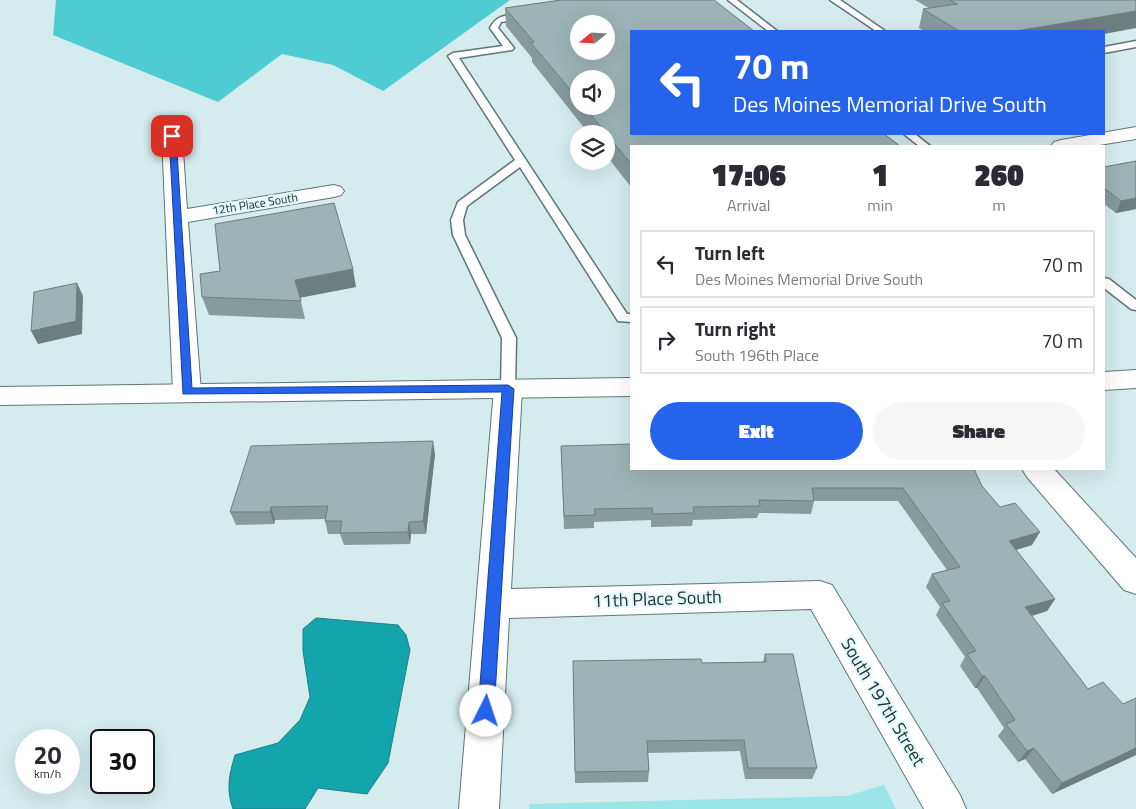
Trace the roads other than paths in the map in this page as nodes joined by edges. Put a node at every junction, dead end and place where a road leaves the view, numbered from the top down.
1 (732, 0) edge
2 (834, 0) edge
3 (536, 15) edge
4 (772, 30) edge
5 (879, 30) edge
6 (1136, 44) edge
7 (1105, 50) edge
8 (1136, 133) edge
9 (910, 135) edge
10 (172, 136) dead end
11 (924, 145) edge
12 (1067, 145) edge
13 (521, 161) junction
14 (334, 191) dead end
15 (176, 217) junction
16 (1107, 287) edge
17 (1136, 306) edge
18 (630, 318) edge
19 (1136, 379) edge
20 (1105, 380) edge
21 (630, 387) edge
22 (508, 389) junction
23 (187, 392) junction
24 (0, 396) edge
25 (1038, 470) edge
26 (1136, 580) edge
27 (820, 594) joint
28 (493, 604) junction
29 (479, 809) edge
30 (946, 809) edge

1 - 4 lane
2 - 5 lane
3 - 13 lane
6 - 7 lane
8 - 12 street
9 - 11 lane
10 - 15 street
13 - 18 lane
13 - 22 lane
14 - 15 street, 12th Place South
15 - 23 street
16 - 17 lane
19 - 20 street
21 - 22 street
22 - 23 street
22 - 28 street
23 - 24 street
25 - 26 street
27 - 28 street, 11th Place South
27 - 30 street, South 197th Street
28 - 29 street

